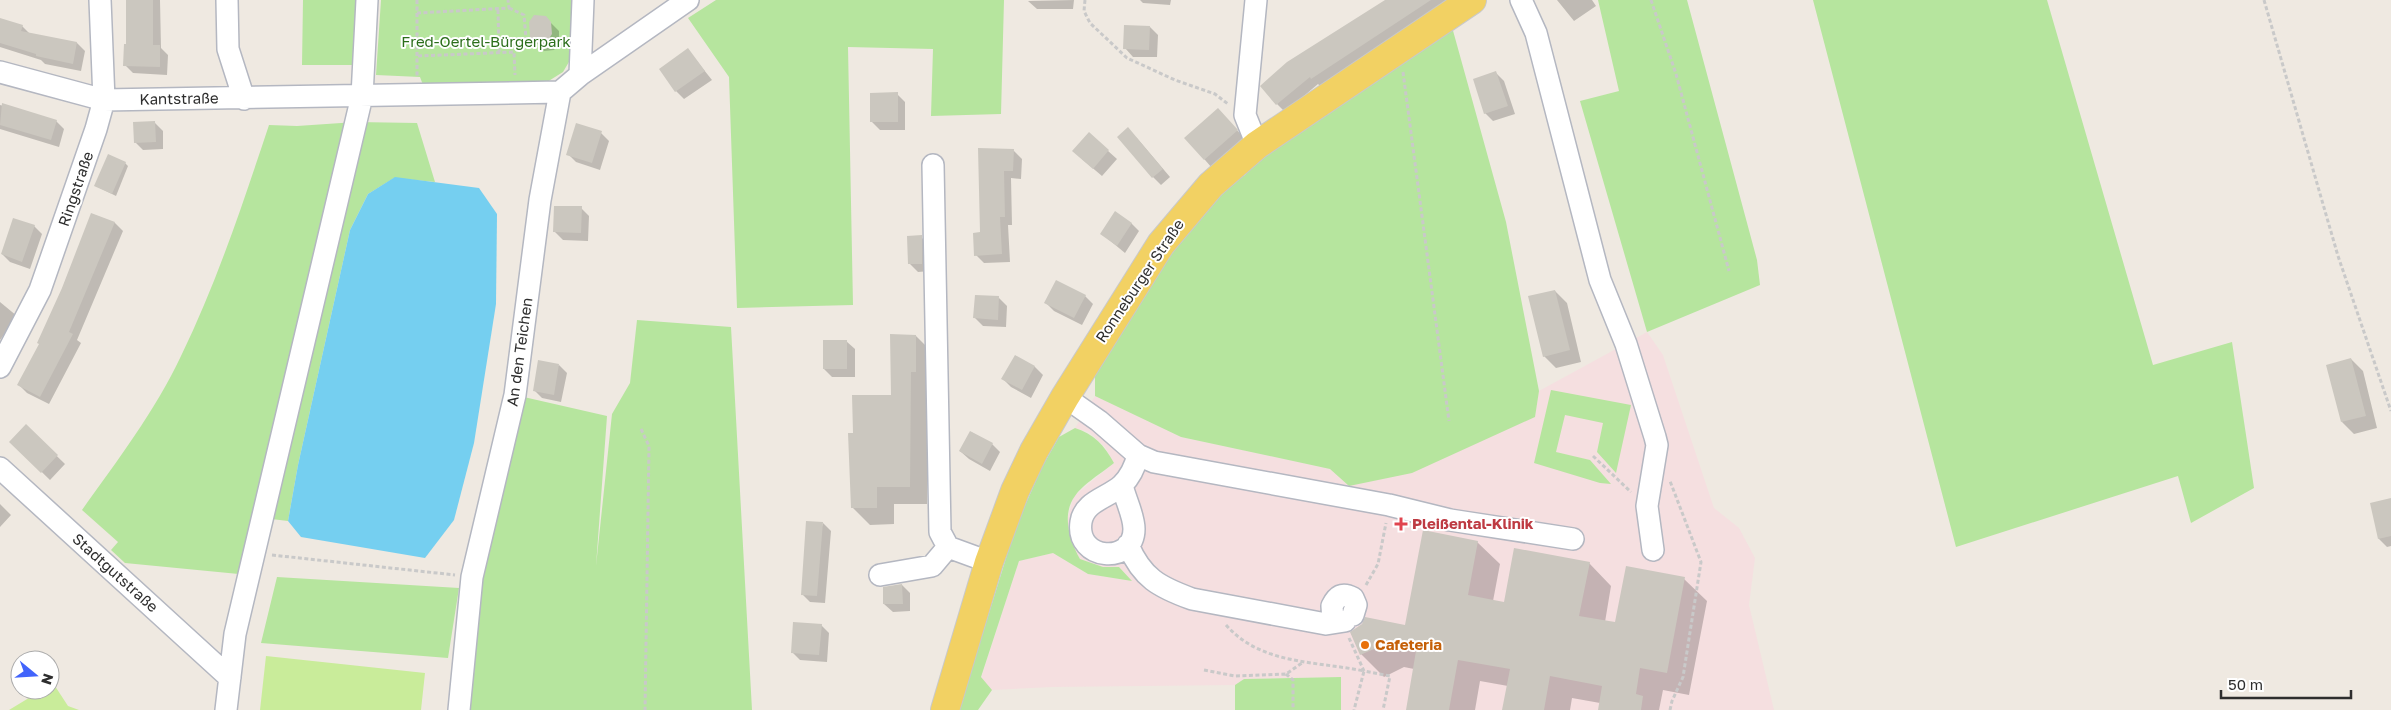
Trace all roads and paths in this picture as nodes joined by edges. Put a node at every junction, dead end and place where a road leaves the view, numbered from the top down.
1 (100, 0) edge
2 (227, 0) edge
3 (367, 0) edge
4 (417, 0) edge
5 (508, 0) edge
6 (583, 0) edge
7 (688, 0) edge
8 (1085, 0) edge
9 (1256, 0) edge
10 (1472, 0) edge
11 (1521, 0) edge
12 (1651, 0) edge
13 (2264, 0) edge
14 (509, 8) junction
15 (498, 10) junction
16 (417, 13) junction
17 (1401, 47) junction
18 (499, 52) junction
19 (514, 52) junction
20 (418, 56) junction
21 (0, 72) edge
22 (580, 75) junction
23 (516, 92) junction
24 (560, 92) junction
25 (417, 94) junction
26 (362, 96) junction
27 (244, 99) junction
28 (104, 100) junction
29 (1245, 115) junction
30 (1257, 145) junction
31 (933, 165) dead end
32 (1730, 272) dead end
33 (0, 367) edge
34 (1065, 397) junction
35 (2391, 411) edge
36 (1448, 421) dead end
37 (641, 429) dead end
38 (1657, 445) junction
39 (1138, 456) junction
40 (1593, 456) dead end
41 (0, 468) edge
42 (1122, 485) junction
43 (1389, 505) junction
44 (1646, 506) junction
45 (1574, 539) dead end
46 (1128, 545) junction
47 (948, 547) junction
48 (1653, 550) dead end
49 (254, 554) junction
50 (989, 562) junction
51 (880, 575) dead end
52 (472, 577) junction
53 (1220, 606) junction
54 (1347, 619) junction
55 (1303, 662) junction
56 (1204, 670) dead end
57 (1364, 671) junction
58 (1286, 674) junction
59 (230, 678) junction
60 (226, 710) edge
61 (458, 710) edge
62 (645, 710) edge
63 (945, 710) edge
64 (1293, 710) edge
65 (1354, 710) edge
66 (1383, 710) edge
67 (1670, 710) edge

1 - 28 street, Ringstraße
2 - 27 street
3 - 26 street
4 - 16 path
5 - 14 path
6 - 22 street
7 - 22 street
8 - 29 path
9 - 29 street
10 - 17 main road, Ronneburger Straße
11 - 38 street
12 - 32 path
13 - 35 path
14 - 15 path
14 - 19 path
15 - 16 path
15 - 18 path
16 - 20 path
17 - 30 main road, Ronneburger Straße
17 - 36 path
18 - 19 path
18 - 20 path
19 - 23 path
20 - 25 path
21 - 28 street, Kantstraße
22 - 24 street
23 - 24 street, Kantstraße
23 - 25 street, Kantstraße
24 - 52 street, An den Teichen
25 - 26 street, Kantstraße
26 - 27 street, Kantstraße
26 - 49 street
27 - 28 street, Kantstraße
28 - 33 street, Ringstraße
29 - 30 street
30 - 34 main road, Ronneburger Straße
31 - 47 street
34 - 39 street
34 - 50 main road, Ronneburger Straße
37 - 62 path
38 - 44 street
38 - 67 path
39 - 42 street
39 - 43 street
40 - 44 path
41 - 59 street, Stadtgutstraße
42 - 46 street
42 - 46 street
43 - 45 street
43 - 54 path
44 - 48 street
46 - 53 street
47 - 50 street
47 - 51 street
49 - 52 path
49 - 59 street
50 - 63 main road, Ronneburger Straße
52 - 61 street, An den Teichen
53 - 54 street
53 - 55 path
54 - 57 path
55 - 57 path
55 - 58 path
56 - 58 path
57 - 65 path
57 - 66 path
58 - 64 path
59 - 60 street

